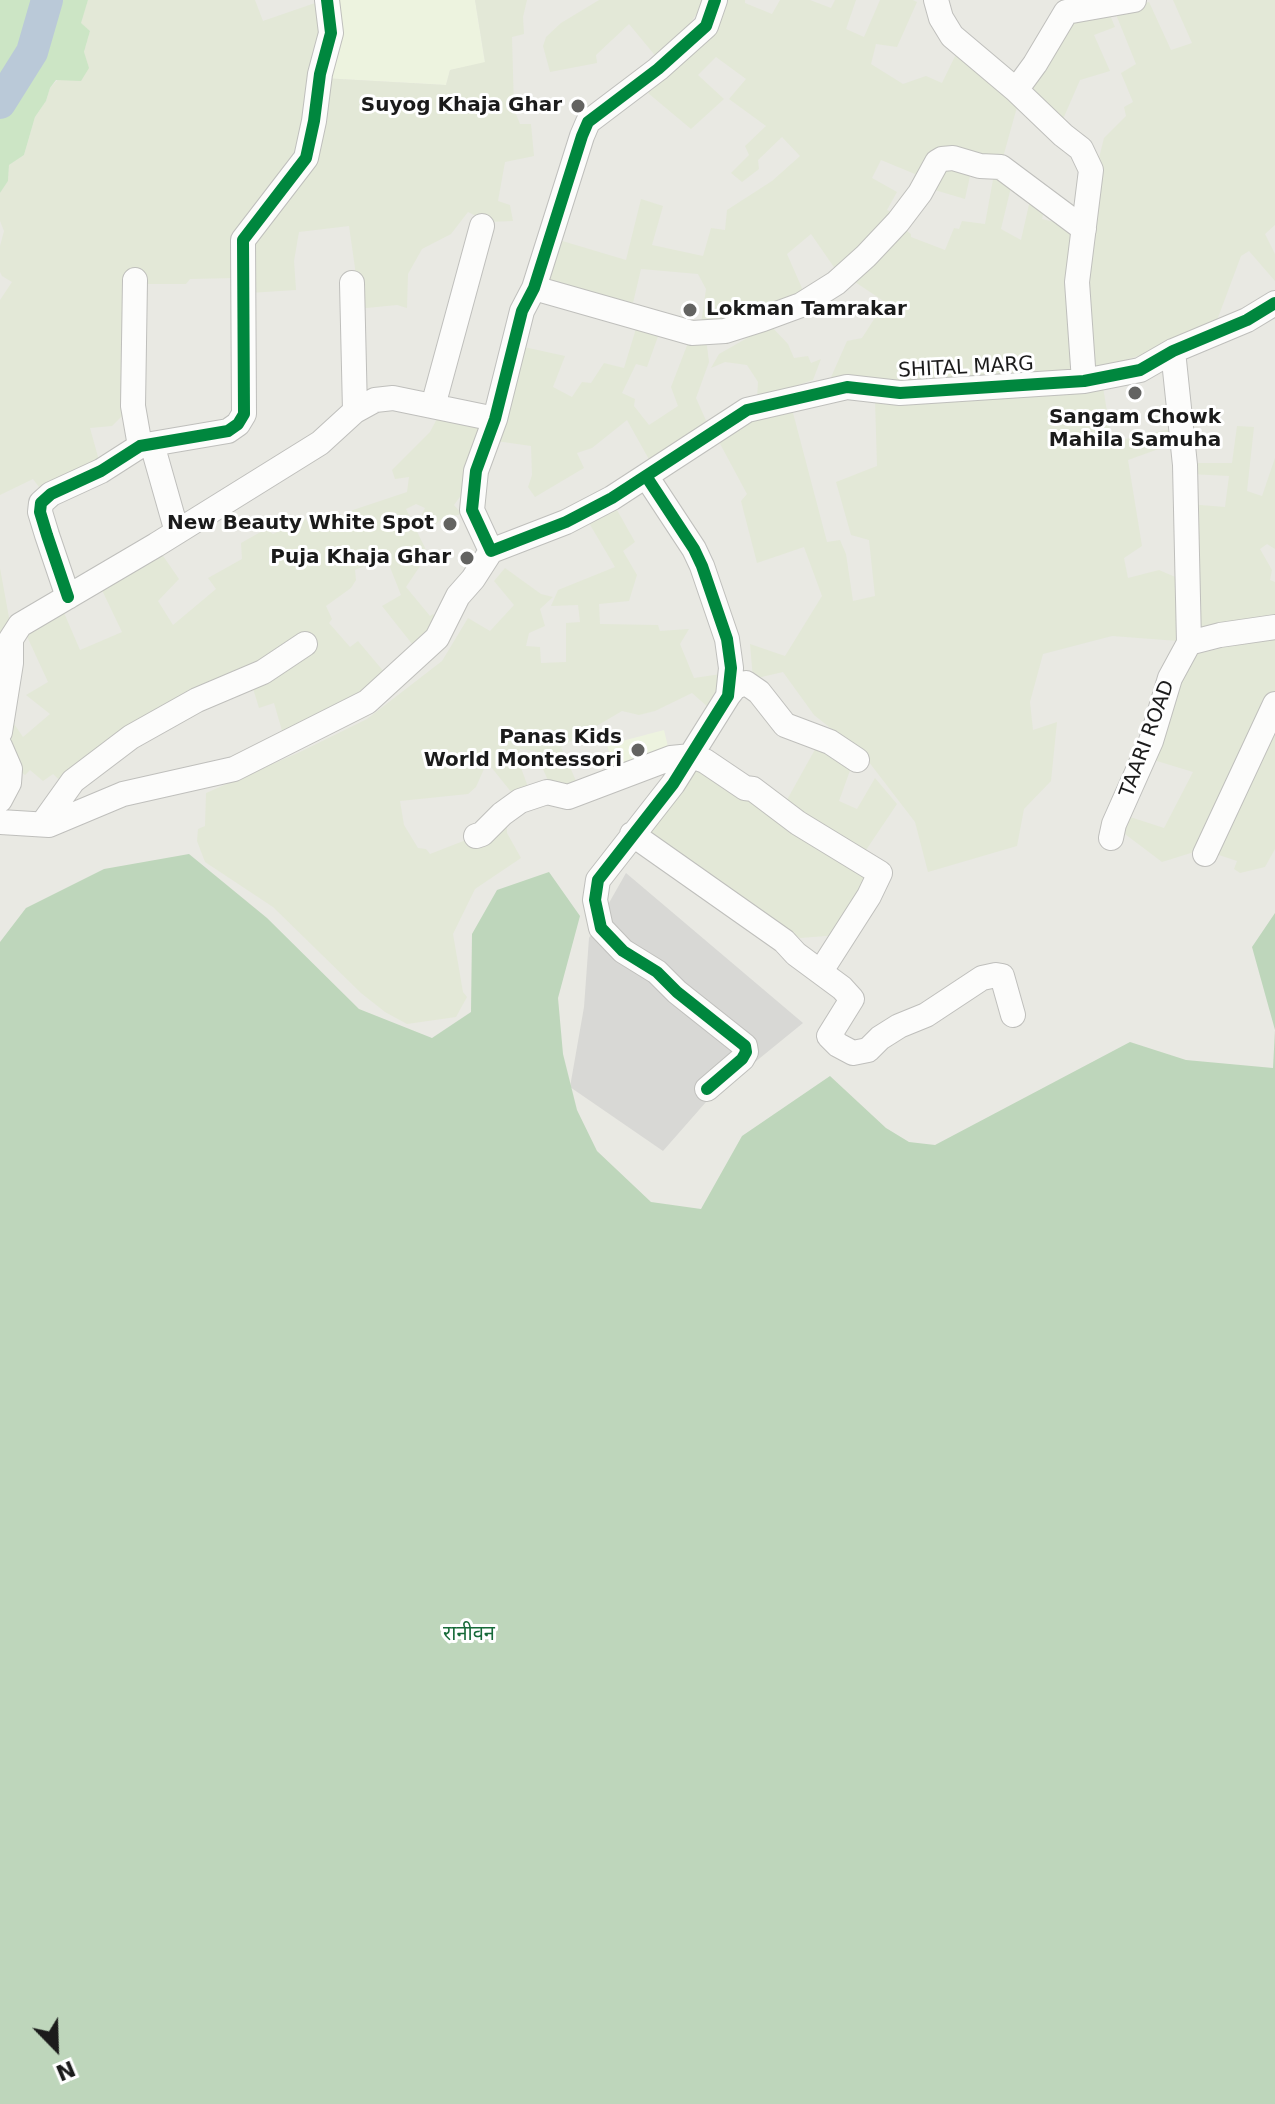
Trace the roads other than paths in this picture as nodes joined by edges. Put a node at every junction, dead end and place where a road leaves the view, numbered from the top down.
1 (327, 0) edge
2 (715, 0) edge
3 (916, 0) edge
4 (1129, 0) edge
5 (938, 9) edge
6 (1016, 90) junction
7 (482, 226) dead end
8 (1084, 229) junction
9 (135, 280) dead end
10 (352, 283) dead end
11 (534, 288) junction
12 (1275, 303) edge
13 (1173, 351) junction
14 (1084, 381) junction
15 (433, 406) junction
16 (355, 411) junction
17 (495, 419) junction
18 (146, 445) junction
19 (646, 476) junction
20 (177, 532) junction
21 (491, 551) junction
22 (68, 597) junction
23 (1275, 627) edge
24 (1189, 643) junction
25 (305, 644) dead end
26 (728, 696) junction
27 (1275, 704) edge
28 (0, 732) edge
29 (0, 746) edge
30 (691, 756) junction
31 (857, 760) dead end
32 (0, 800) edge
33 (0, 822) edge
34 (43, 823) junction
35 (632, 834) junction
36 (476, 836) dead end
37 (1111, 838) dead end
38 (1205, 854) dead end
39 (821, 971) junction
40 (1013, 1015) dead end
41 (707, 1089) dead end

1 - 18 street
2 - 11 street
3 - 5 street
4 - 6 street
5 - 6 street
6 - 8 street
7 - 15 street
8 - 11 street
8 - 14 street
9 - 18 street
10 - 16 street
11 - 17 street
12 - 13 street, SHITAL MARG
13 - 14 street, SHITAL MARG
13 - 24 street
14 - 19 street, SHITAL MARG
15 - 16 street
15 - 17 street
16 - 20 street
17 - 21 street
18 - 20 street
18 - 22 street
19 - 21 street, SHITAL MARG
19 - 26 street
20 - 22 street
21 - 34 street
22 - 28 street
23 - 24 street
24 - 37 street, TAARI ROAD
25 - 34 street
26 - 30 street
26 - 31 street
27 - 38 street
29 - 32 street
30 - 35 street
30 - 36 street
30 - 39 street
33 - 34 street
35 - 39 street
35 - 41 street
39 - 40 street

